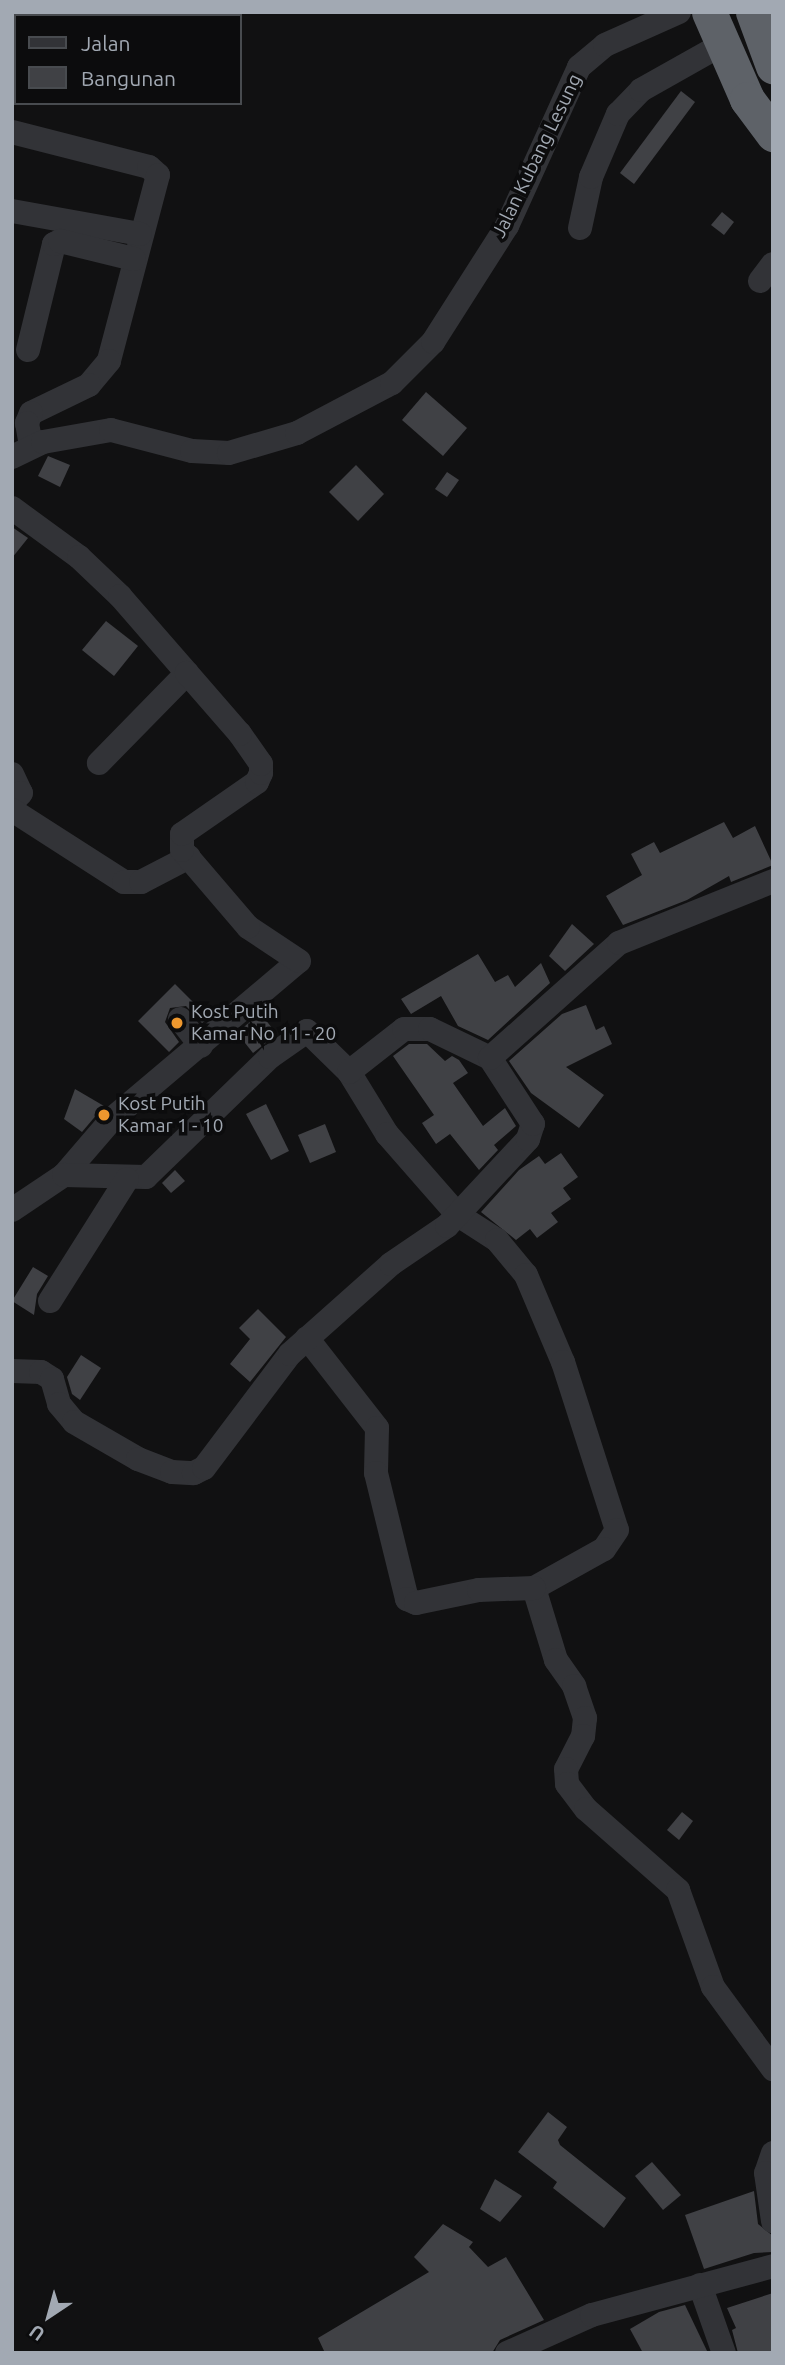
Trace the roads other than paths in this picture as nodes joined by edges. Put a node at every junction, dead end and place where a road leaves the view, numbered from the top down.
1 (679, 12) edge
2 (709, 12) edge
3 (754, 12) edge
4 (721, 45) junction
5 (773, 66) edge
6 (12, 132) edge
7 (773, 134) edge
8 (12, 211) edge
9 (580, 228) dead end
10 (140, 234) junction
11 (134, 259) junction
12 (28, 350) dead end
13 (22, 451) edge
14 (12, 508) edge
15 (187, 673) junction
16 (99, 763) dead end
17 (12, 774) edge
18 (12, 803) edge
19 (12, 810) edge
20 (189, 857) junction
21 (773, 881) edge
22 (180, 1019) dead end
23 (201, 1046) junction
24 (490, 1058) junction
25 (349, 1072) junction
26 (64, 1175) junction
27 (127, 1179) junction
28 (12, 1210) edge
29 (458, 1215) junction
30 (50, 1301) dead end
31 (307, 1338) junction
32 (12, 1371) edge
33 (534, 1588) junction
34 (773, 2069) edge
35 (773, 2152) edge
36 (773, 2221) edge
37 (773, 2266) edge
38 (700, 2285) junction
39 (507, 2353) edge
40 (724, 2353) edge

1 - 13 street, Jalan Kubang Lesung
2 - 4 highway
3 - 5 highway
4 - 7 highway
4 - 9 street
6 - 10 street
8 - 10 street
10 - 11 street
11 - 12 street
11 - 13 street
14 - 15 street
15 - 16 street
15 - 20 street
17 - 18 street
19 - 20 street
20 - 23 street
21 - 24 street
22 - 23 street
23 - 26 street
24 - 25 street
24 - 29 street
25 - 27 street
25 - 29 street
26 - 27 street
26 - 28 street
27 - 30 street
29 - 31 street
29 - 33 street
31 - 32 street
31 - 33 street
33 - 34 street
35 - 36 street
37 - 38 street
38 - 39 street
38 - 40 street

